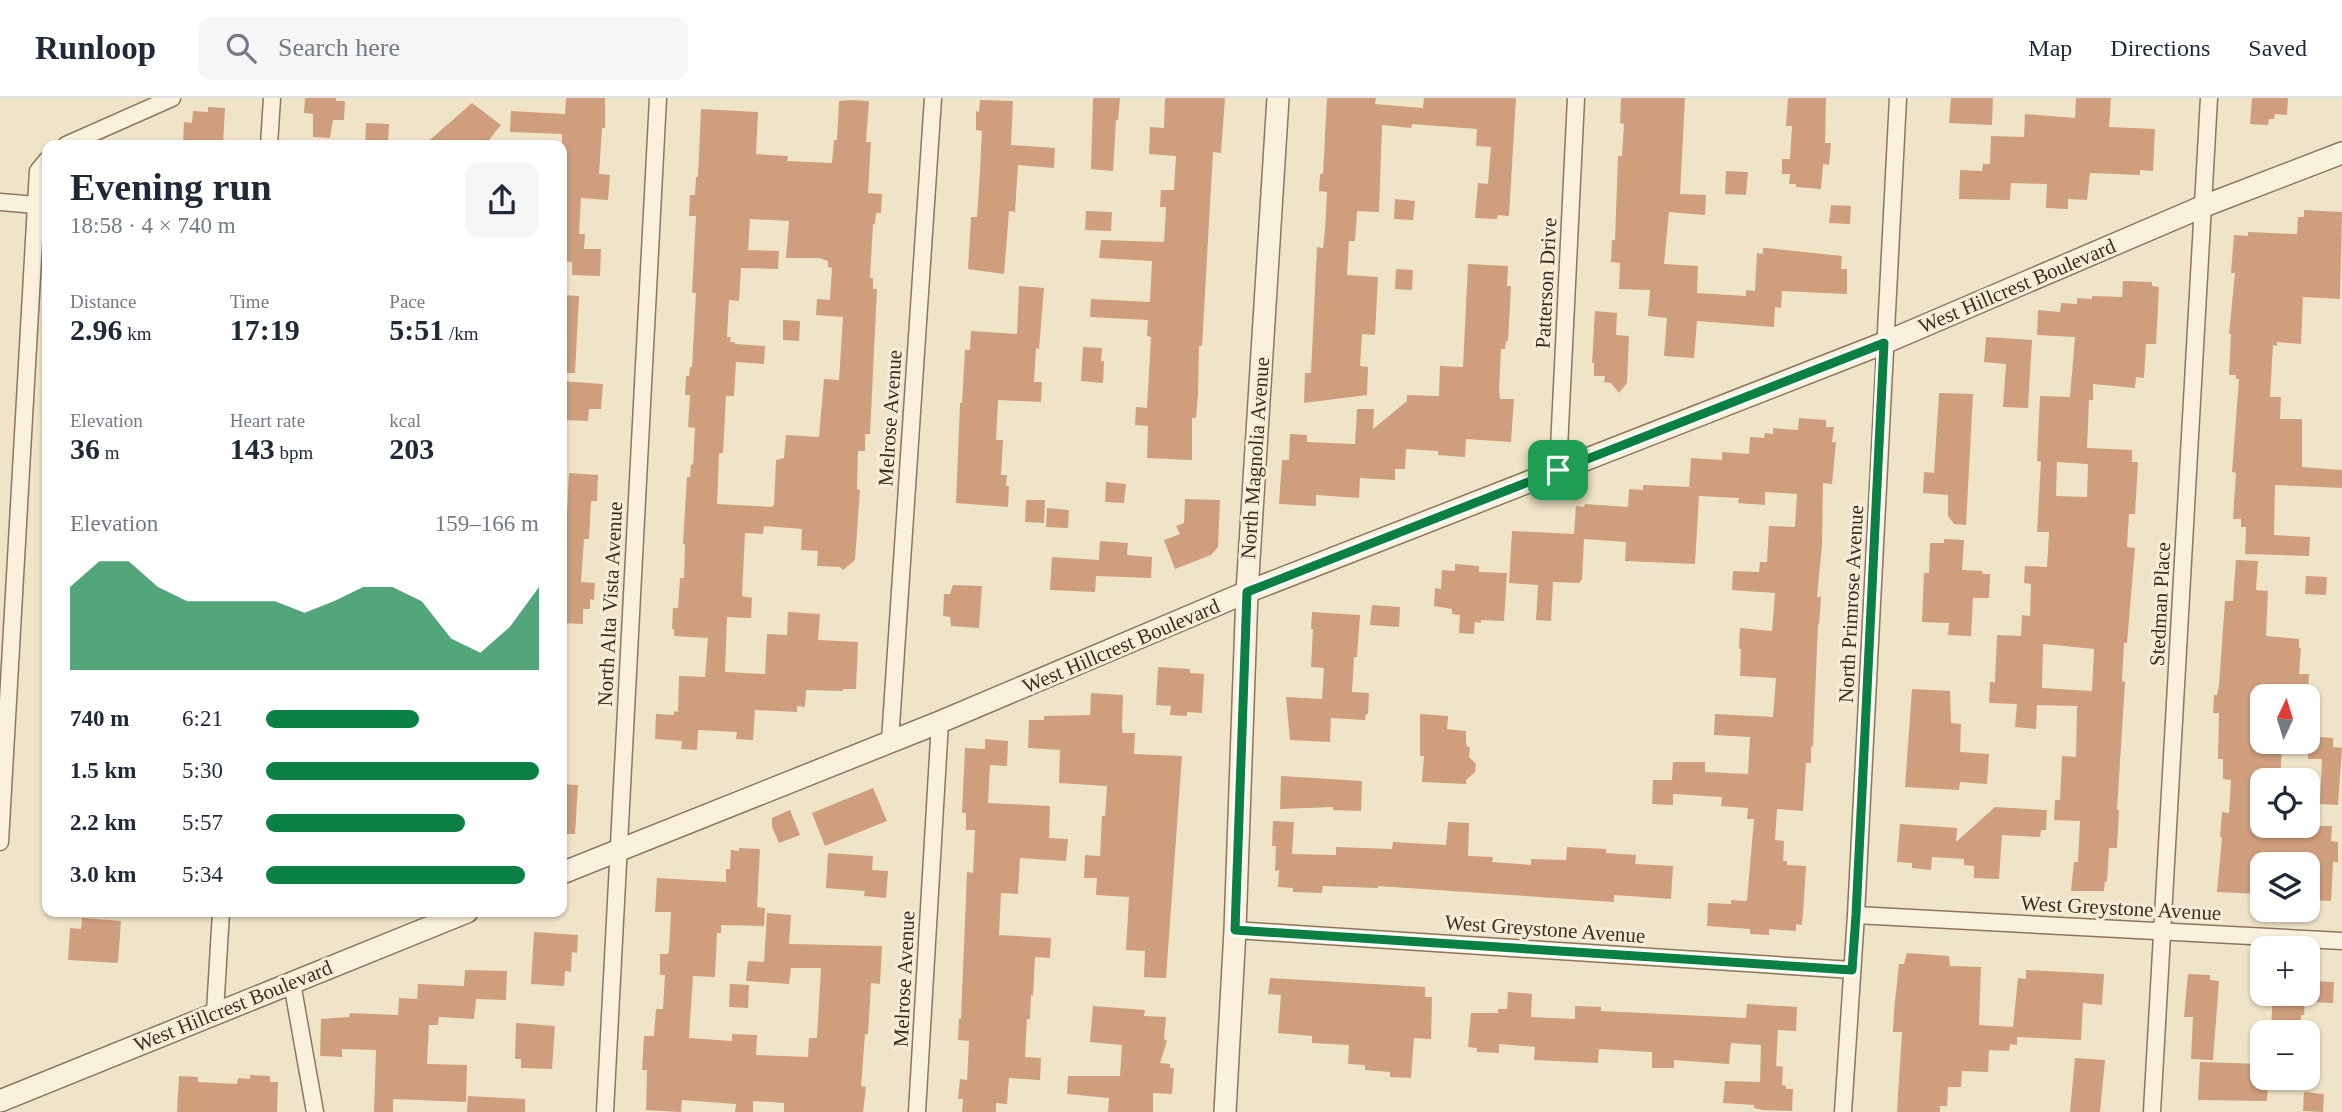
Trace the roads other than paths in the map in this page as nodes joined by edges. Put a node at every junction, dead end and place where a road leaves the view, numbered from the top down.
1 (172, 98) edge
2 (272, 98) edge
3 (659, 98) edge
4 (933, 98) edge
5 (1278, 98) edge
6 (1576, 98) edge
7 (1898, 98) edge
8 (2209, 98) edge
9 (77, 140) edge
10 (269, 140) edge
11 (2342, 153) edge
12 (42, 166) edge
13 (0, 202) edge
14 (36, 205) junction
15 (2204, 206) junction
16 (1884, 343) junction
17 (1558, 470) junction
18 (1247, 592) junction
19 (940, 722) junction
20 (890, 741) junction
21 (0, 842) edge
22 (618, 850) junction
23 (567, 871) edge
24 (1856, 915) junction
25 (221, 917) edge
26 (455, 917) edge
27 (1235, 930) junction
28 (2163, 932) junction
29 (2342, 941) edge
30 (1852, 970) junction
31 (292, 983) junction
32 (215, 1012) junction
33 (0, 1101) edge
34 (314, 1112) edge
35 (605, 1112) edge
36 (917, 1112) edge
37 (1225, 1112) edge
38 (1843, 1112) edge
39 (2152, 1112) edge

1 - 9 street
2 - 10 street
3 - 22 street, North Alta Vista Avenue
4 - 20 street, Melrose Avenue
5 - 18 street, North Magnolia Avenue
6 - 17 street, Patterson Drive
7 - 16 street, North Primrose Avenue
8 - 15 street, Stedman Place
11 - 15 street, West Hillcrest Boulevard
12 - 14 street
13 - 14 street
14 - 21 street
15 - 16 street, West Hillcrest Boulevard
15 - 28 street, Stedman Place
16 - 17 street, West Hillcrest Boulevard
16 - 24 street, North Primrose Avenue
17 - 18 street, West Hillcrest Boulevard
18 - 19 street, West Hillcrest Boulevard
18 - 27 street, North Magnolia Avenue
19 - 20 street, West Hillcrest Boulevard
19 - 36 street, Melrose Avenue
20 - 22 street, West Hillcrest Boulevard
22 - 23 street, West Hillcrest Boulevard
22 - 35 street, North Alta Vista Avenue
24 - 28 street, West Greystone Avenue
24 - 30 street, North Primrose Avenue
25 - 32 street
26 - 31 street, West Hillcrest Boulevard
27 - 30 street, West Greystone Avenue
27 - 37 street, North Magnolia Avenue
28 - 29 street, West Greystone Avenue
28 - 39 street, Stedman Place
30 - 38 street, North Primrose Avenue
31 - 32 street, West Hillcrest Boulevard
31 - 34 street
32 - 33 street, West Hillcrest Boulevard

